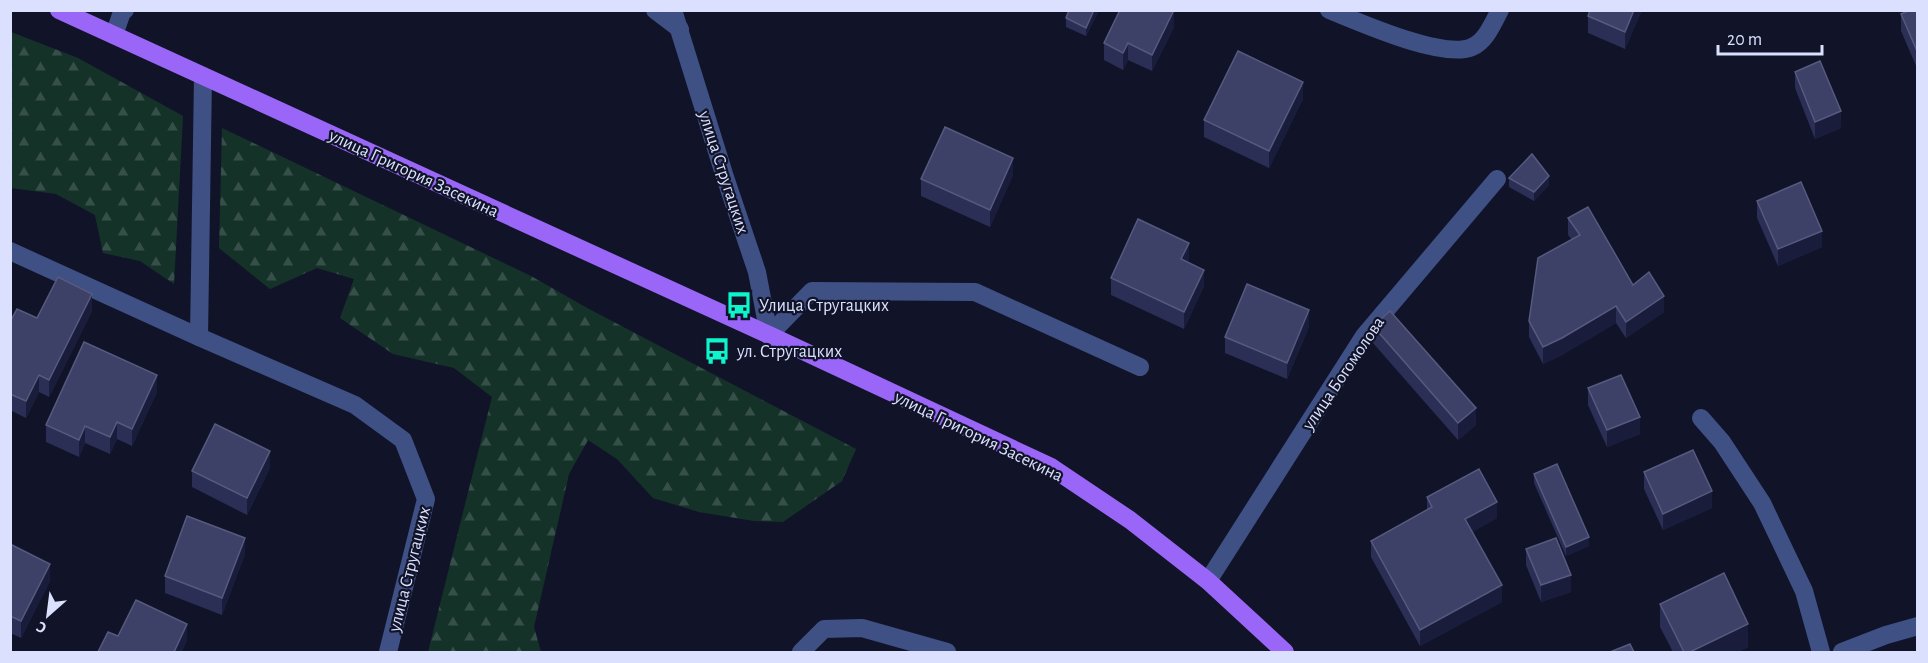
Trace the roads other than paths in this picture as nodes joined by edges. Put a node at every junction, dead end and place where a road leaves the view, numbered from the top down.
1 (59, 10) edge
2 (125, 10) edge
3 (655, 10) edge
4 (673, 10) edge
5 (1329, 10) edge
6 (1500, 10) edge
7 (680, 29) junction
8 (114, 36) junction
9 (203, 76) junction
10 (1497, 179) dead end
11 (10, 251) edge
12 (769, 335) junction
13 (199, 337) junction
14 (1140, 367) dead end
15 (1701, 418) dead end
16 (1208, 581) junction
17 (1917, 626) edge
18 (388, 652) edge
19 (801, 652) edge
20 (947, 652) edge
21 (1285, 652) edge
22 (1821, 652) edge
23 (1842, 652) edge

1 - 8 main road, улица Григория Засекина
2 - 8 street
3 - 7 street
4 - 7 street, улица Стругацких
5 - 6 street
7 - 12 street, улица Стругацких
8 - 9 main road, улица Григория Засекина
9 - 12 main road, улица Григория Засекина
9 - 13 street
10 - 16 street, улица Богомолова
11 - 13 street
12 - 14 street
12 - 16 main road, улица Григория Засекина
13 - 18 street, улица Стругацких
15 - 22 street
16 - 21 main road, улица Григория Засекина
17 - 23 street
19 - 20 street

